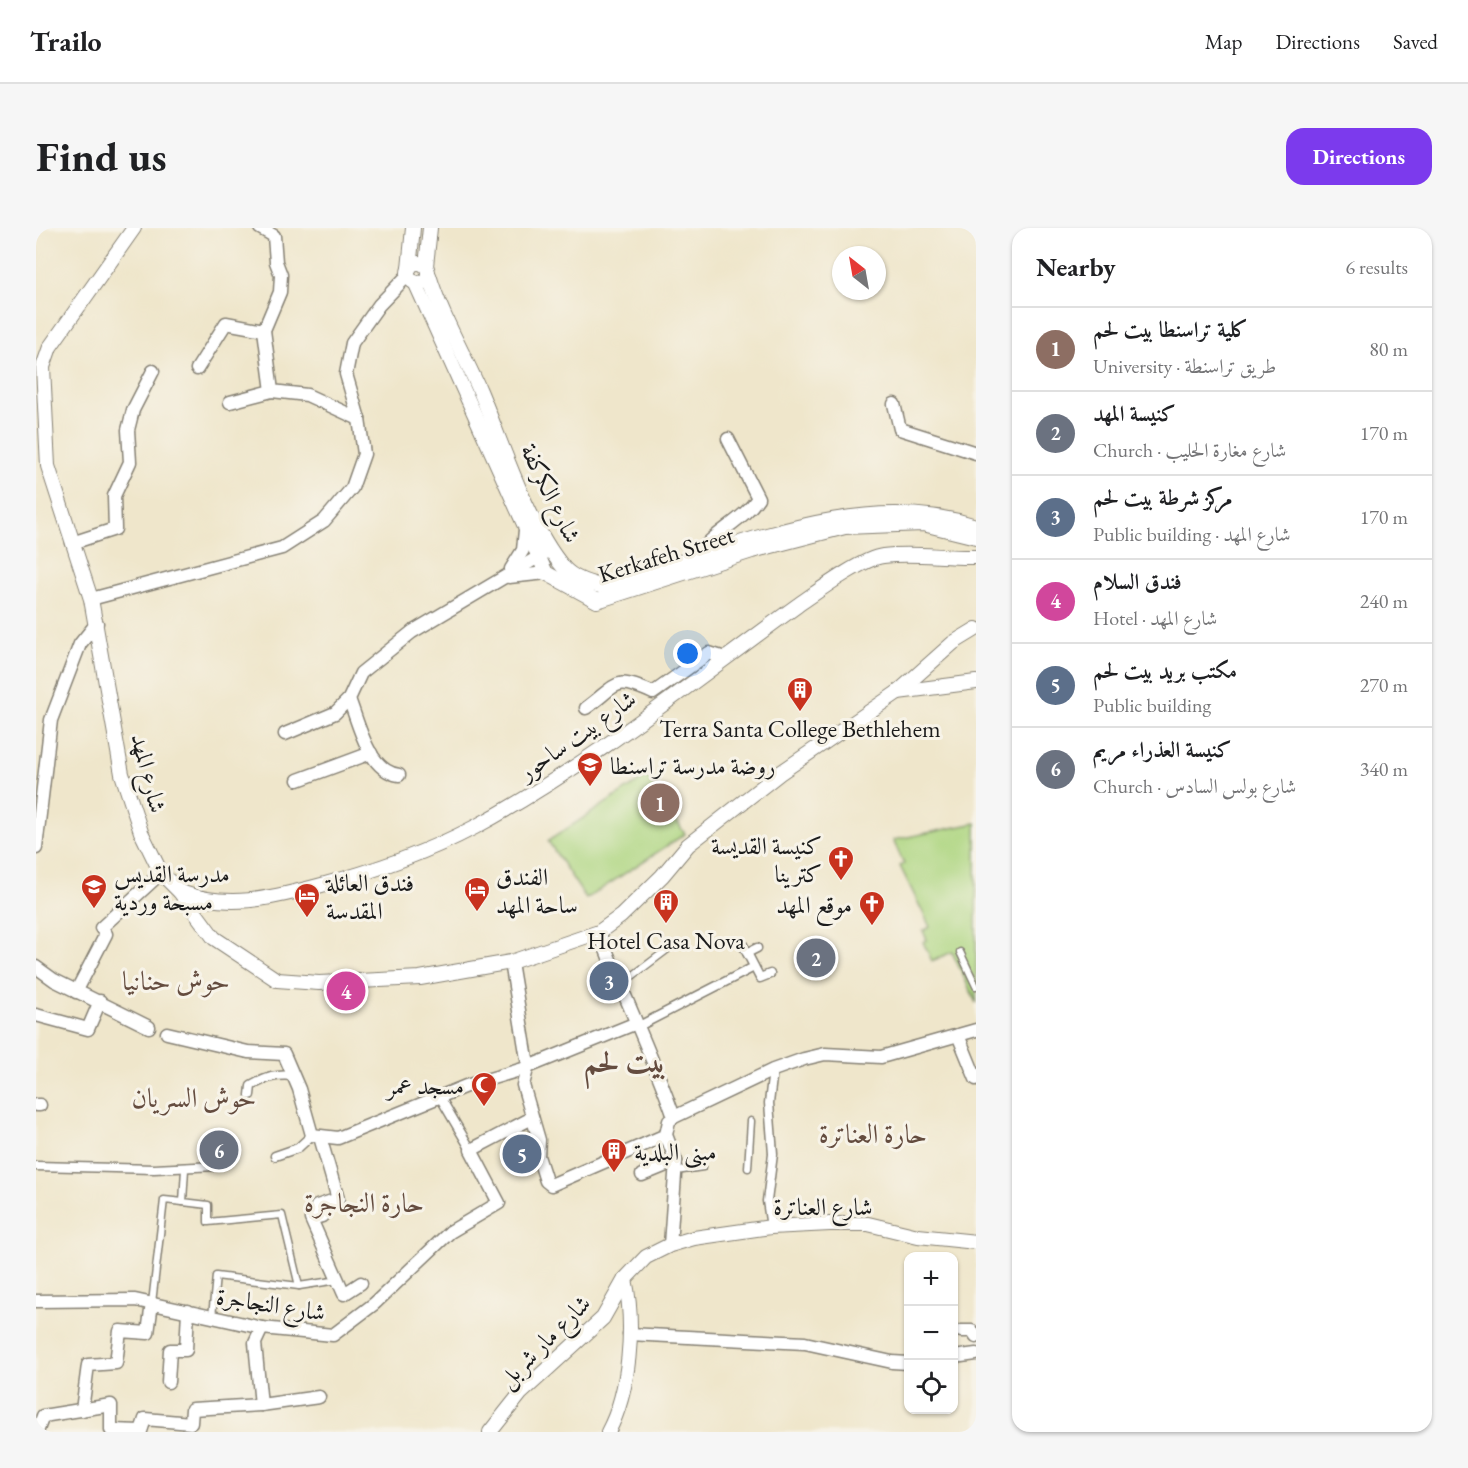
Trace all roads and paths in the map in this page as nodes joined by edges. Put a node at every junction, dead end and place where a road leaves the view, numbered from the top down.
1 (134, 228) edge
2 (260, 228) edge
3 (413, 228) edge
4 (430, 228) edge
5 (428, 270) junction
6 (411, 275) junction
7 (264, 330) junction
8 (197, 369) dead end
9 (39, 370) edge
10 (153, 371) dead end
11 (272, 391) junction
12 (230, 402) dead end
13 (894, 404) dead end
14 (359, 419) junction
15 (728, 439) dead end
16 (976, 453) edge
17 (976, 526) edge
18 (525, 530) junction
19 (976, 537) edge
20 (72, 543) junction
21 (544, 554) junction
22 (976, 557) edge
23 (697, 563) junction
24 (546, 573) junction
25 (502, 579) junction
26 (92, 599) junction
27 (97, 623) junction
28 (976, 629) edge
29 (725, 658) junction
30 (976, 682) edge
31 (898, 692) junction
32 (349, 699) junction
33 (586, 708) dead end
34 (285, 734) dead end
35 (371, 753) junction
36 (399, 775) dead end
37 (298, 780) dead end
38 (36, 848) edge
39 (161, 873) junction
40 (180, 892) junction
41 (599, 932) junction
42 (742, 943) dead end
43 (757, 948) dead end
44 (668, 949) dead end
45 (960, 952) dead end
46 (747, 953) junction
47 (511, 962) junction
48 (36, 967) edge
49 (612, 967) junction
50 (754, 967) junction
51 (770, 974) dead end
52 (976, 986) edge
53 (76, 992) junction
54 (100, 1001) junction
55 (36, 1016) edge
56 (639, 1026) junction
57 (149, 1027) dead end
58 (976, 1030) edge
59 (167, 1033) dead end
60 (958, 1035) junction
61 (528, 1065) junction
62 (773, 1070) junction
63 (294, 1076) junction
64 (976, 1079) edge
65 (250, 1095) dead end
66 (440, 1097) junction
67 (532, 1118) junction
68 (674, 1118) junction
69 (751, 1121) dead end
70 (316, 1136) junction
71 (666, 1136) junction
72 (471, 1150) junction
73 (275, 1156) dead end
74 (216, 1166) dead end
75 (676, 1166) junction
76 (36, 1167) edge
77 (703, 1167) dead end
78 (185, 1168) junction
79 (748, 1168) dead end
80 (642, 1175) dead end
81 (183, 1202) junction
82 (771, 1227) junction
83 (976, 1242) edge
84 (670, 1245) junction
85 (625, 1279) junction
86 (338, 1280) junction
87 (360, 1283) dead end
88 (299, 1286) junction
89 (36, 1301) edge
90 (152, 1303) junction
91 (188, 1311) junction
92 (212, 1317) junction
93 (262, 1328) junction
94 (961, 1331) dead end
95 (629, 1334) junction
96 (976, 1336) edge
97 (976, 1354) edge
98 (958, 1357) edge
99 (904, 1363) edge
100 (168, 1382) dead end
101 (319, 1397) dead end
102 (261, 1405) junction
103 (82, 1410) junction
104 (37, 1432) edge
105 (490, 1432) edge
106 (608, 1432) edge

1 - 9 street, شارع المهد
2 - 7 street
3 - 6 street
4 - 5 street, شارع الكركفة
5 - 6 street
5 - 21 street, شارع الكركفة
6 - 14 street
6 - 18 street
7 - 8 street
7 - 11 street
9 - 20 street, شارع المهد
10 - 20 street
11 - 12 street
11 - 14 street
13 - 16 street
14 - 26 street
15 - 23 street
17 - 23 street, شارع الكركفة
18 - 21 street
18 - 25 street
19 - 23 street, Kerkafeh Street
20 - 26 street, شارع المهد
21 - 23 street, شارع الكركفة
21 - 24 street
21 - 25 street
22 - 29 street, شارع بيت ساحور
23 - 24 street, Kerkafeh Street
24 - 25 street
25 - 32 street
26 - 27 street, شارع المهد
27 - 38 street
27 - 39 street, شارع المهد
28 - 31 street, شارع المهد
29 - 33 street
29 - 40 street, شارع بيت ساحور
30 - 31 street
31 - 41 street, شارع المهد
32 - 34 street
32 - 35 street
35 - 36 street
35 - 37 street
39 - 40 street, شارع المهد
39 - 53 street
40 - 47 street, شارع المهد
41 - 47 street, شارع المهد
41 - 49 street
42 - 46 street
43 - 46 street
44 - 49 lane
45 - 52 lane
46 - 50 street
47 - 61 street
48 - 53 street
49 - 56 street
50 - 51 street
50 - 56 street
53 - 54 street
54 - 55 street
54 - 57 street
56 - 61 street
56 - 68 street
58 - 60 street
59 - 63 street
60 - 62 street
60 - 64 street
61 - 66 street
61 - 67 street
62 - 68 street
62 - 82 street
63 - 65 street
63 - 70 street
66 - 70 street
66 - 72 street
67 - 71 street
67 - 72 street
68 - 71 street
69 - 79 lane
70 - 73 street
70 - 86 street
71 - 75 street
72 - 93 street, شارع النجاجرة
74 - 78 street
75 - 77 lane
75 - 80 street
75 - 84 street
76 - 78 street
78 - 81 lane
81 - 88 lane
81 - 90 lane
82 - 83 street, شارع العناترة
82 - 84 street, شارع العناترة
84 - 85 street, شارع العناترة
85 - 95 street
85 - 105 street, شارع مار شربل
86 - 87 street
86 - 88 lane
88 - 92 lane
89 - 90 street, شارع النجاجرة
90 - 91 street, شارع النجاجرة
90 - 103 street
91 - 92 street, شارع النجاجرة
91 - 100 street
92 - 93 street, شارع النجاجرة
93 - 102 street
94 - 96 street
95 - 99 street
95 - 106 street
97 - 98 street
101 - 102 street
102 - 103 street
103 - 104 street

